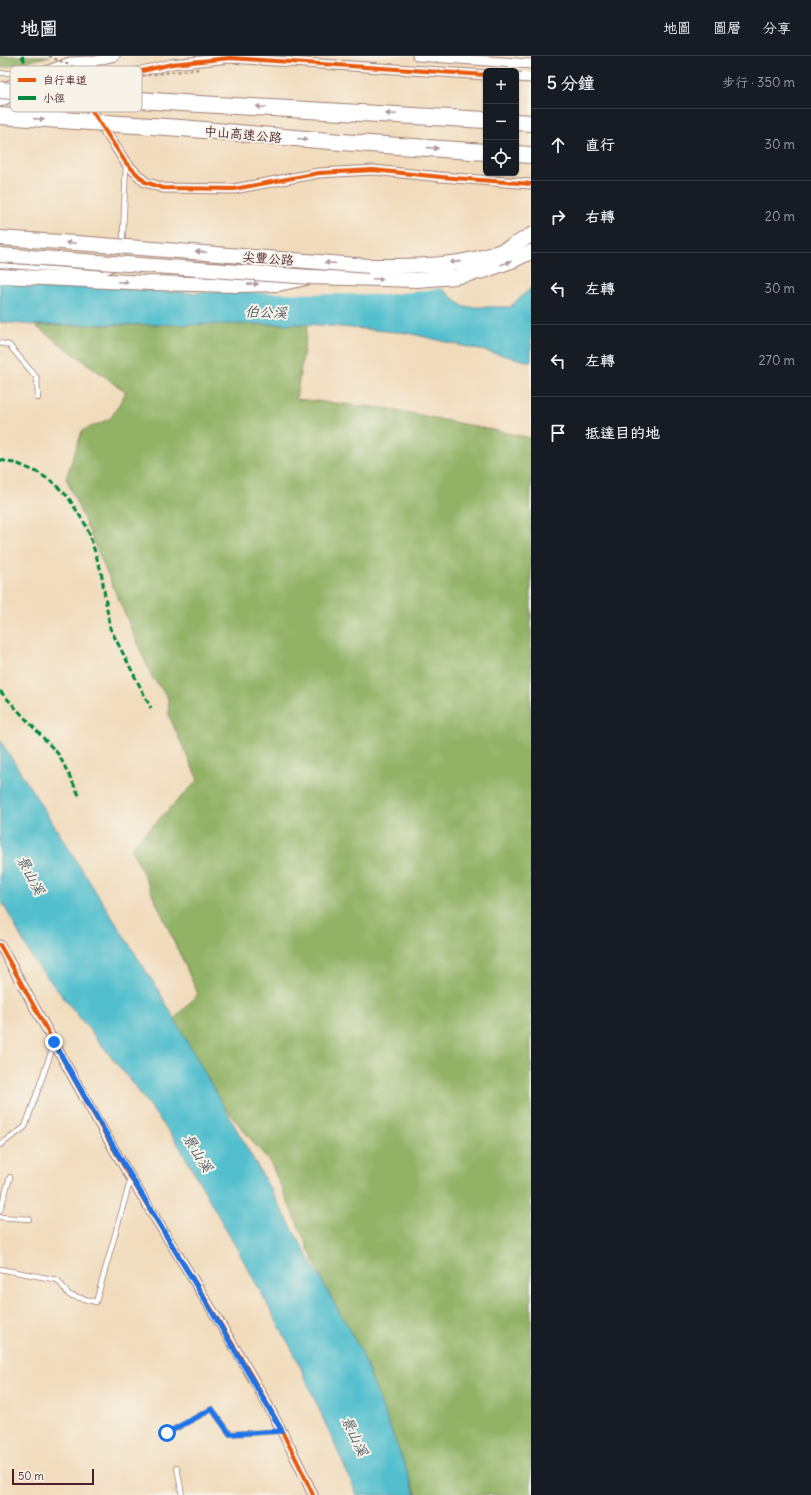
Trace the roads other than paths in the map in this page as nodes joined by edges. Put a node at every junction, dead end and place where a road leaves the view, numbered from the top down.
1 (115, 56) edge
2 (417, 56) edge
3 (300, 60) edge
4 (96, 61) junction
5 (531, 64) edge
6 (60, 66) edge
7 (84, 66) edge
8 (142, 71) edge
9 (0, 73) edge
10 (10, 73) dead end
11 (483, 75) edge
12 (519, 77) edge
13 (531, 78) edge
14 (10, 85) edge
15 (0, 89) edge
16 (10, 90) edge
17 (10, 98) edge
18 (142, 100) edge
19 (0, 102) edge
20 (11, 112) edge
21 (93, 112) edge
22 (0, 117) edge
23 (483, 120) edge
24 (519, 122) edge
25 (531, 123) edge
26 (483, 152) edge
27 (519, 154) edge
28 (531, 155) edge
29 (126, 163) junction
30 (531, 184) edge
31 (531, 235) edge
32 (0, 238) edge
33 (531, 252) edge
34 (0, 255) edge
35 (0, 265) edge
36 (0, 276) edge
37 (311, 277) junction
38 (0, 343) edge
39 (38, 398) dead end
40 (0, 945) edge
41 (54, 1042) junction
42 (0, 1145) edge
43 (10, 1177) dead end
44 (131, 1178) junction
45 (0, 1211) edge
46 (0, 1217) edge
47 (29, 1219) dead end
48 (0, 1269) edge
49 (282, 1431) junction
50 (167, 1433) dead end
51 (177, 1467) dead end
52 (182, 1495) edge
53 (313, 1495) edge

1 - 4 street
2 - 5 street
3 - 8 street
3 - 11 street
4 - 6 street
4 - 7 street
9 - 10 lane
12 - 13 street
14 - 15 street
16 -> 15 highway, 中山高速公路, bridge
17 - 19 street
23 -> 18 highway, 中山高速公路, bridge
20 - 22 street
21 - 29 street
22 -> 26 highway, 中山高速公路, bridge
24 - 25 highway
27 - 28 highway
29 - 30 street
29 - 35 lane
31 -> 32 main road, 尖豐公路, bridge
37 -> 33 main road, 尖豐公路
34 - 37 main road, 尖豐公路, bridge
36 -> 37 main road, bridge
38 - 39 lane
40 - 41 street
41 - 42 lane
41 - 44 street
43 - 45 lane
44 - 48 lane
44 - 49 street
46 - 47 lane
49 - 50 lane
49 - 53 street
51 - 52 lane

